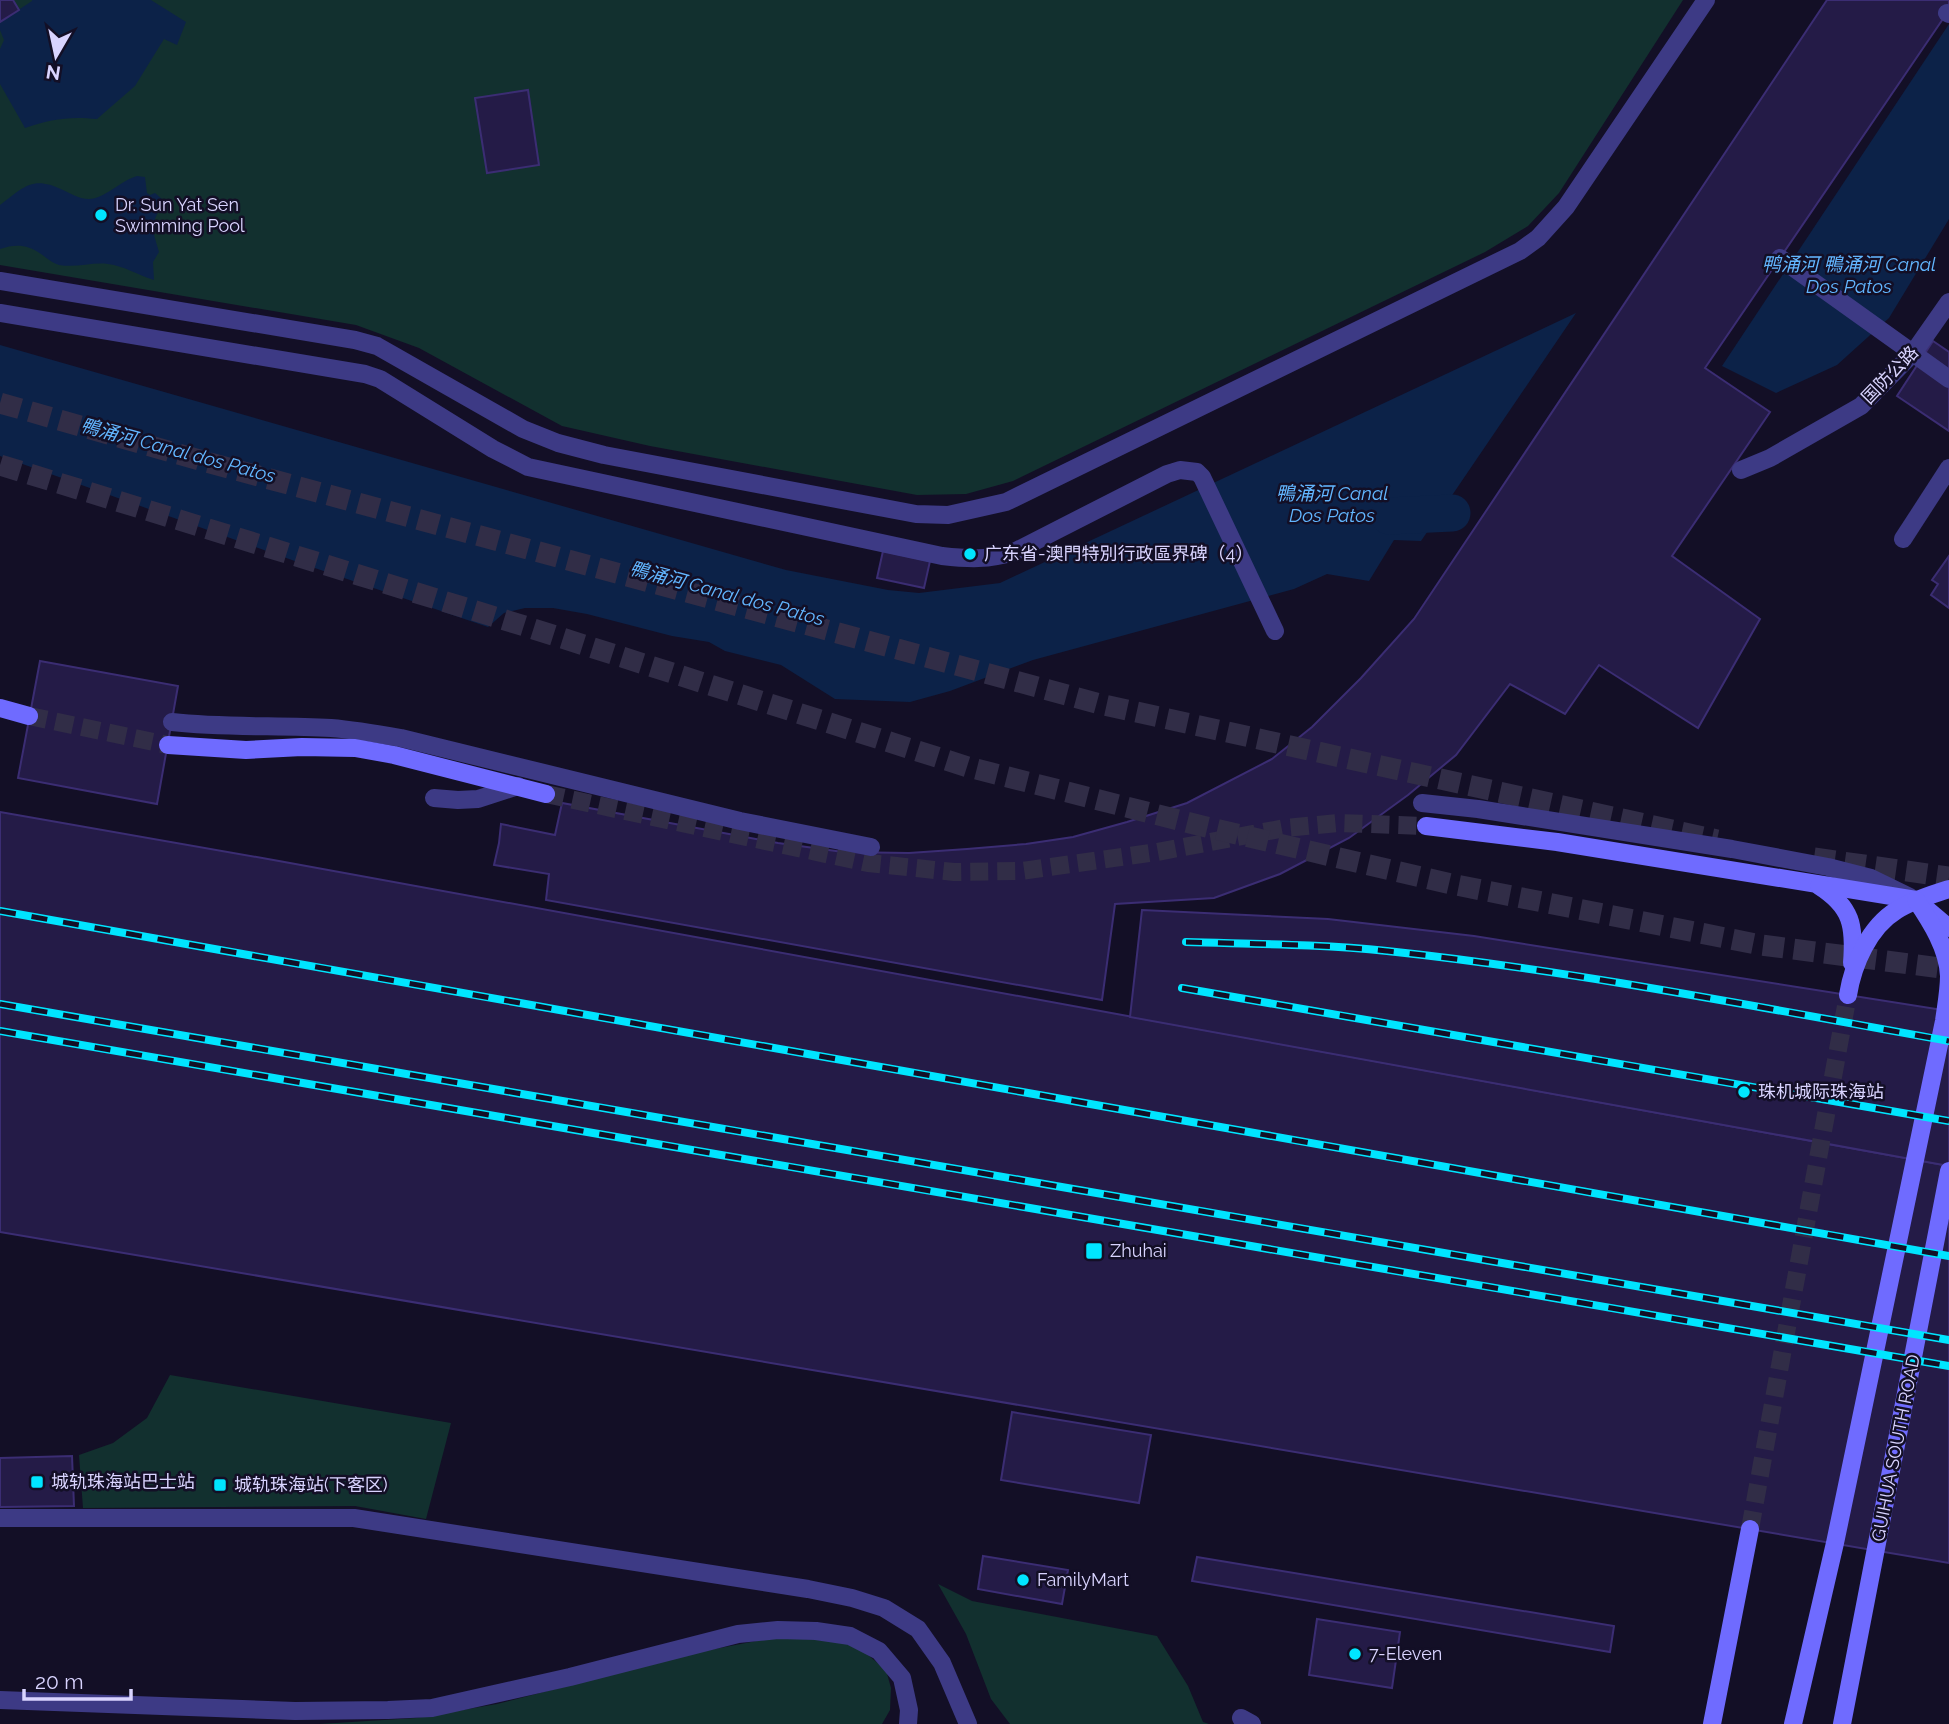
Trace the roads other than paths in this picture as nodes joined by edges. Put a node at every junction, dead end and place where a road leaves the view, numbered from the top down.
1 (1706, 0) edge
2 (1780, 258) dead end
3 (0, 281) edge
4 (1949, 302) edge
5 (0, 313) edge
6 (1914, 352) junction
7 (1949, 379) edge
8 (1949, 468) edge
9 (1741, 470) dead end
10 (1903, 539) dead end
11 (1275, 631) dead end
12 (0, 708) edge
13 (29, 716) tunnel mouth
14 (172, 722) dead end
15 (168, 744) tunnel mouth
16 (518, 786) junction
17 (546, 794) tunnel mouth
18 (433, 798) dead end
19 (1422, 803) dead end
20 (1426, 826) tunnel mouth
21 (871, 847) dead end
22 (1813, 883) junction
23 (1949, 889) edge
24 (1916, 900) junction
25 (1949, 928) edge
26 (1949, 1171) edge
27 (0, 1518) edge
28 (1750, 1529) tunnel mouth
29 (0, 1700) edge
30 (908, 1724) edge
31 (968, 1724) edge
32 (1712, 1724) edge
33 (1793, 1724) edge
34 (1842, 1724) edge

1 - 3 street
2 - 6 street
4 - 6 street, 国防公路
5 - 11 street
6 - 7 street
6 - 9 street, 国防公路
8 - 10 street
12 - 13 main road
14 - 21 street
15 - 16 main road
16 - 17 main road
16 - 18 street
19 - 24 street
20 - 22 main road
22 - 24 main road
22 - 24 main road
23 - 24 main road
24 - 25 main road
24 - 33 main road
26 - 34 main road, GUIHUA SOUTH ROAD
27 - 31 street
28 - 32 main road
29 - 30 street

